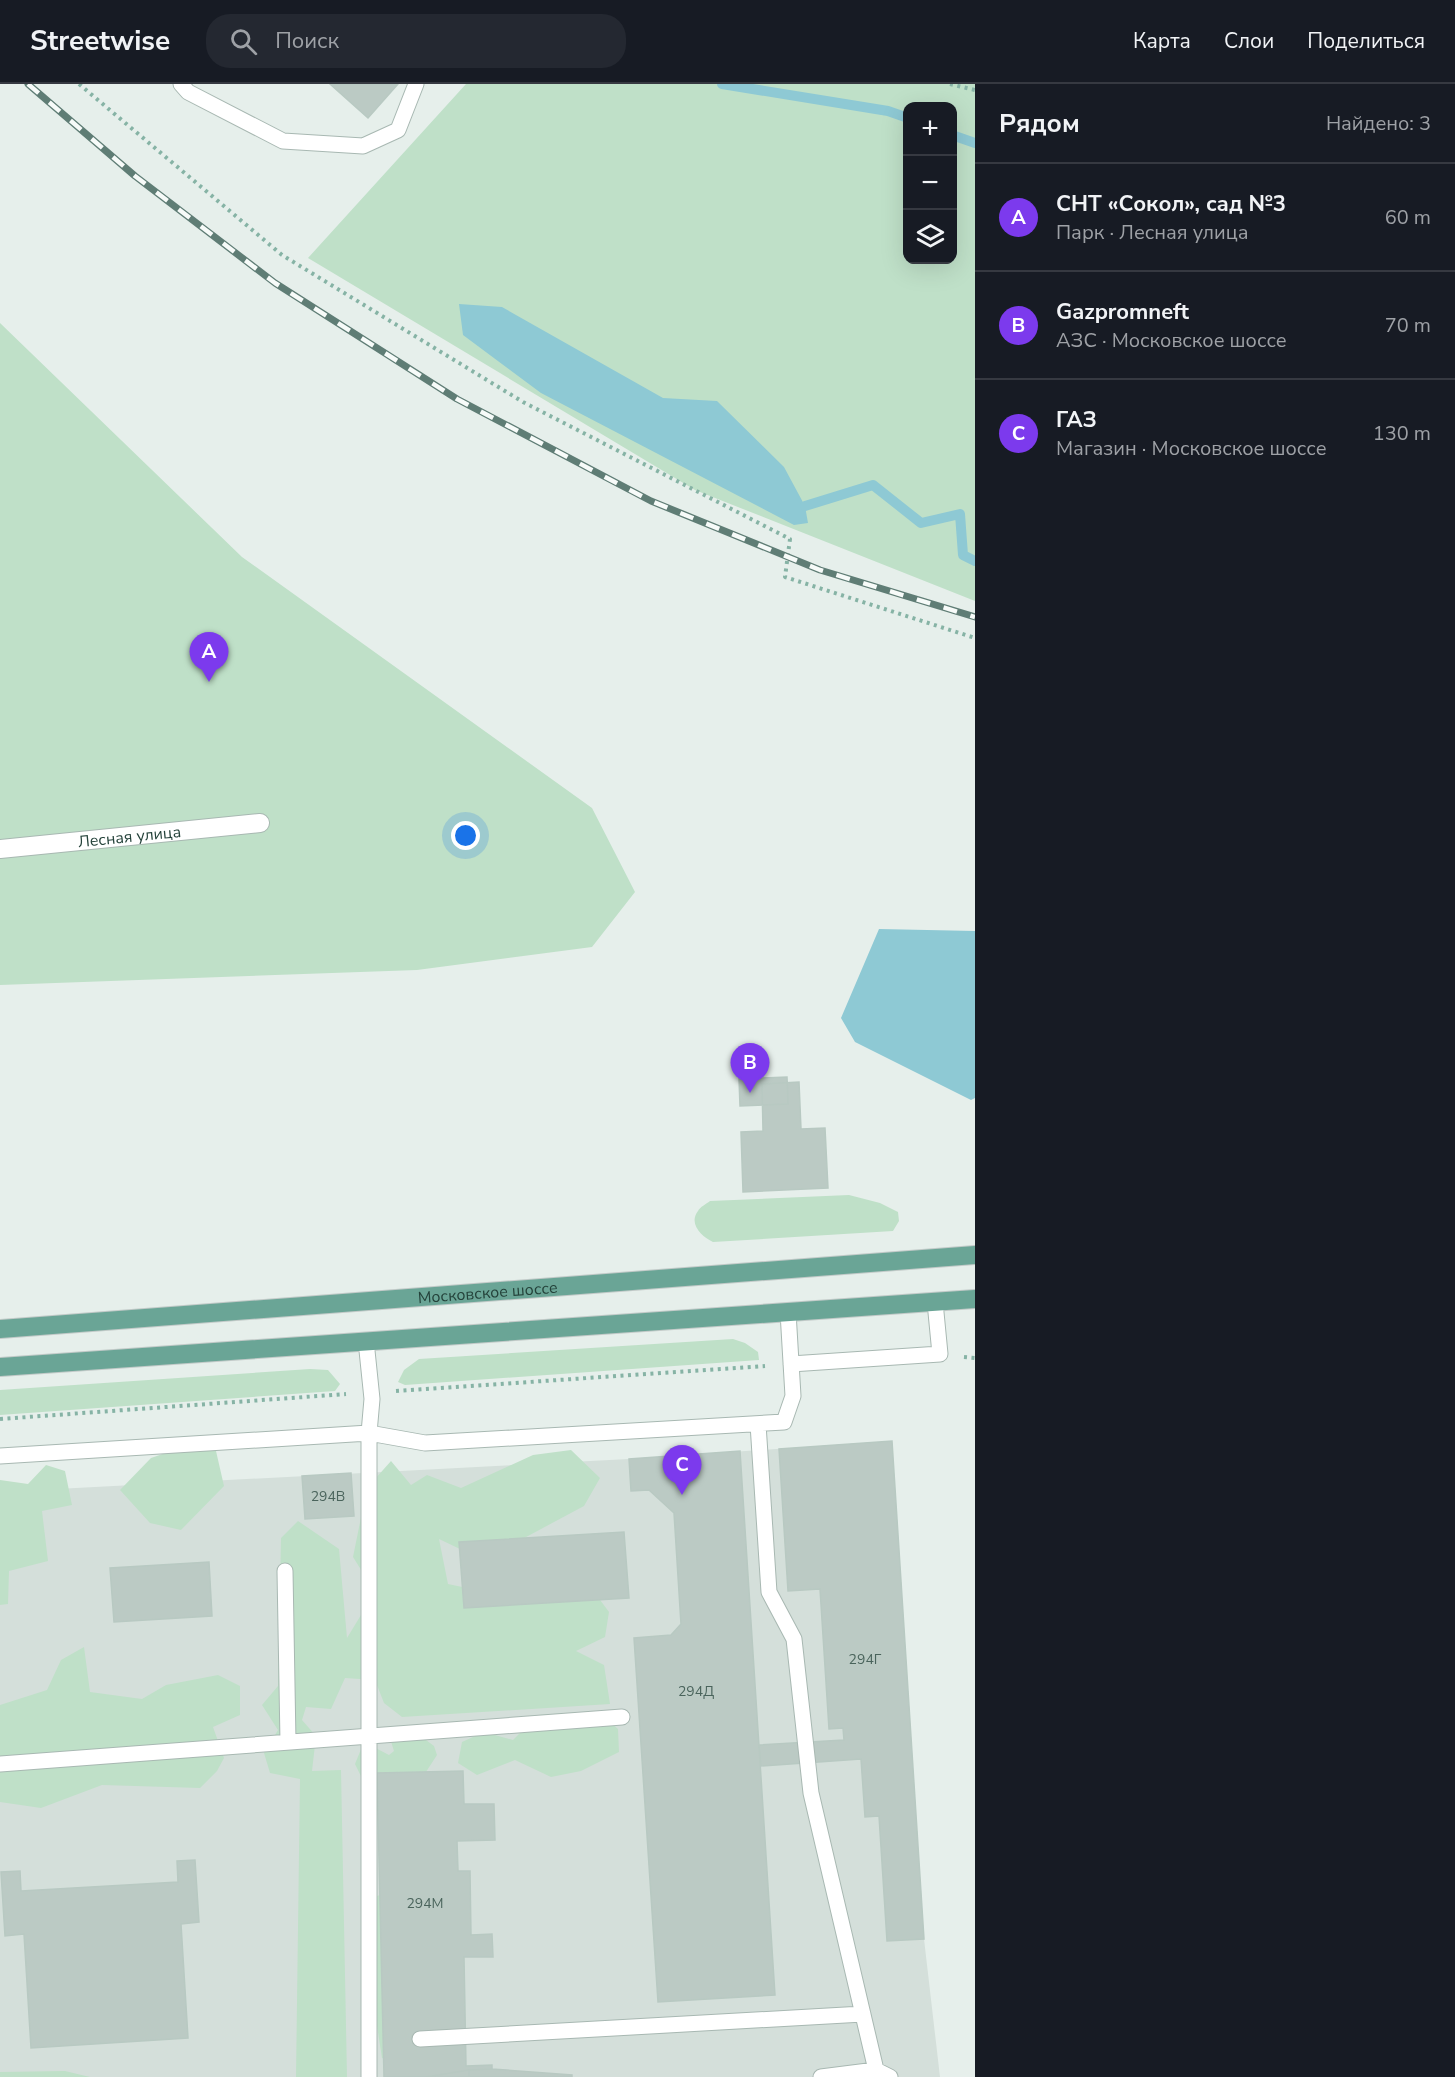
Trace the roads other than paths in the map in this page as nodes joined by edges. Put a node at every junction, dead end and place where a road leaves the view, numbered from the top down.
1 (181, 84) edge
2 (416, 84) edge
3 (260, 823) dead end
4 (0, 849) edge
5 (975, 1255) edge
6 (975, 1299) edge
7 (935, 1302) junction
8 (788, 1312) junction
9 (0, 1329) edge
10 (366, 1341) junction
11 (791, 1364) junction
12 (0, 1367) edge
13 (758, 1424) junction
14 (369, 1433) junction
15 (0, 1456) edge
16 (285, 1571) dead end
17 (622, 1718) dead end
18 (369, 1736) junction
19 (288, 1742) junction
20 (0, 1764) edge
21 (863, 2014) junction
22 (420, 2039) dead end
23 (883, 2074) edge
24 (369, 2077) edge
25 (821, 2077) edge

1 - 2 lane
3 - 4 street, Лесная улица
5 - 9 main road, Московское шоссе
6 - 7 main road
7 - 8 main road
7 - 11 lane
8 - 10 main road
8 - 11 lane
10 - 12 main road
10 - 14 lane
11 - 13 lane
13 - 14 lane
13 - 21 lane
14 - 15 lane
14 - 18 lane
16 - 19 lane
17 - 18 lane
18 - 19 lane
18 - 24 lane
19 - 20 lane
21 - 22 lane
21 - 23 lane
23 - 25 lane

